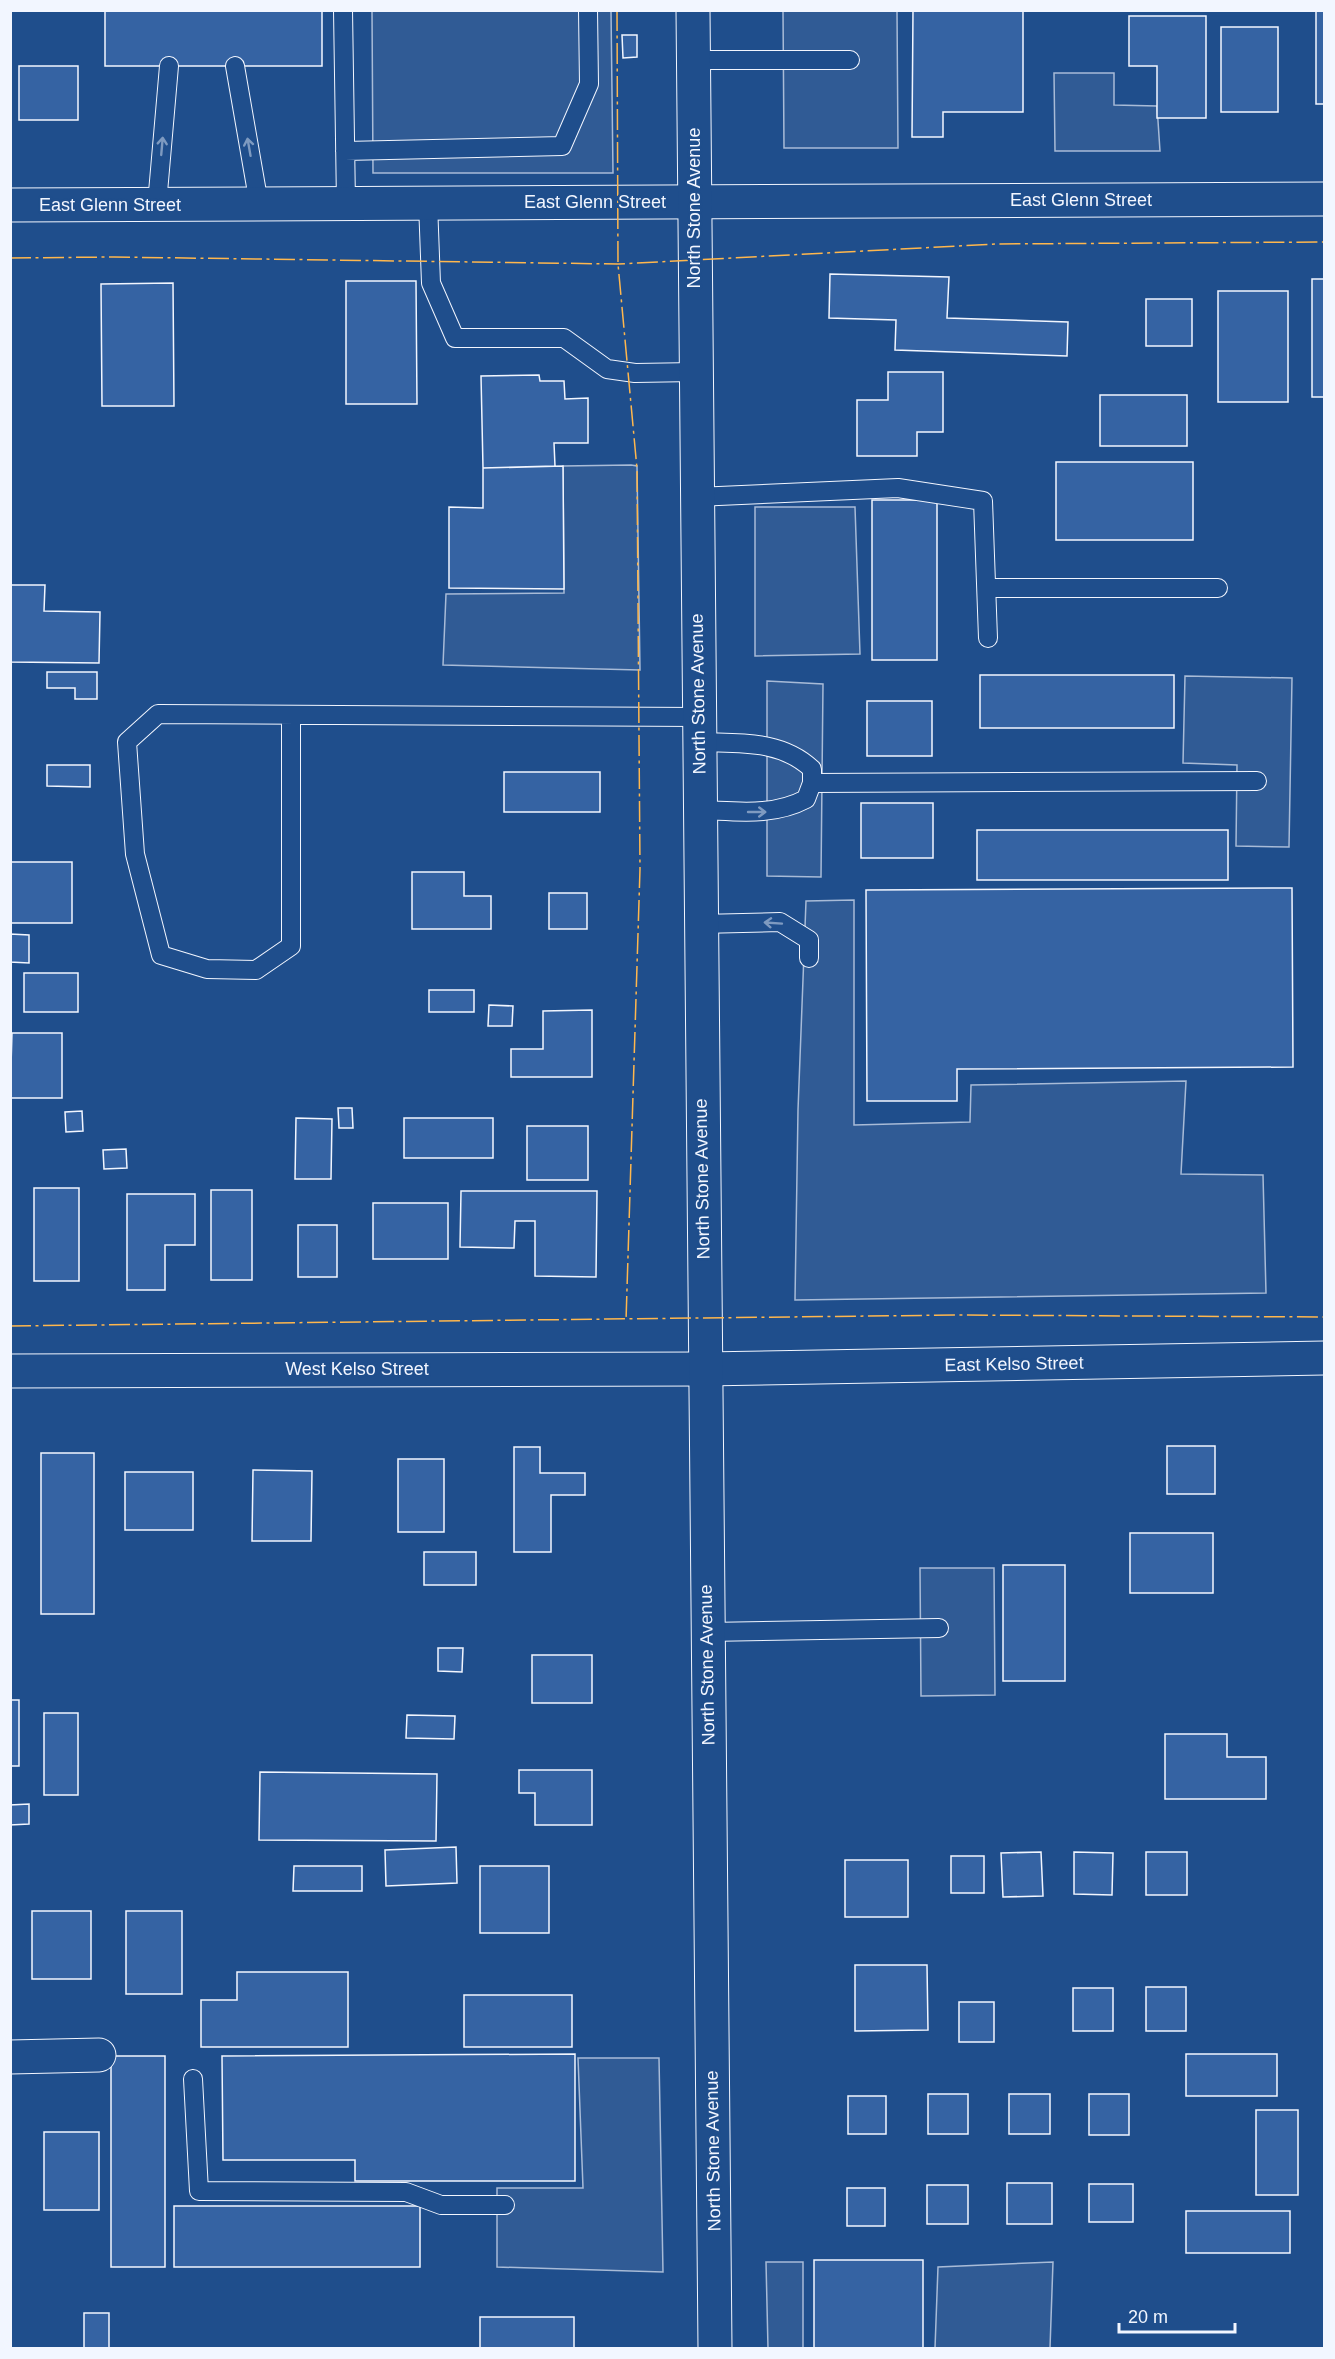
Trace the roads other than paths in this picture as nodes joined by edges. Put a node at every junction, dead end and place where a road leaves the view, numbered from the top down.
1 (343, 10) edge
2 (588, 10) edge
3 (693, 10) edge
4 (693, 60) junction
5 (850, 60) dead end
6 (169, 66) dead end
7 (235, 66) dead end
8 (345, 151) junction
9 (1324, 199) edge
10 (693, 202) junction
11 (428, 203) junction
12 (157, 204) junction
13 (259, 204) junction
14 (346, 204) junction
15 (10, 205) edge
16 (695, 372) junction
17 (696, 497) junction
18 (987, 588) junction
19 (1218, 588) dead end
20 (988, 638) dead end
21 (291, 715) junction
22 (698, 729) junction
23 (1257, 781) dead end
24 (812, 783) junction
25 (699, 810) junction
26 (700, 924) junction
27 (809, 958) dead end
28 (1324, 1358) edge
29 (704, 1370) junction
30 (10, 1371) edge
31 (939, 1628) dead end
32 (707, 1632) junction
33 (99, 2055) dead end
34 (10, 2057) edge
35 (193, 2079) dead end
36 (506, 2205) dead end
37 (715, 2349) edge

1 - 8 lane
2 - 8 lane
3 - 4 street, North Stone Avenue
4 - 5 lane
4 - 10 street, North Stone Avenue
12 -> 6 lane
13 -> 7 lane
8 - 14 lane
9 - 10 street, East Glenn Street
10 - 11 street, East Glenn Street
10 - 16 street, North Stone Avenue
11 - 14 street, East Glenn Street
11 - 16 lane
12 - 13 street, East Glenn Street
12 - 15 street, East Glenn Street
13 - 14 street, East Glenn Street
16 - 17 street, North Stone Avenue
17 - 18 lane
17 - 22 street, North Stone Avenue
18 - 19 lane
18 - 20 lane
21 - 21 lane
21 - 22 lane
22 - 24 lane
22 - 25 street, North Stone Avenue
23 - 24 lane
25 -> 24 lane
25 - 26 street, North Stone Avenue
27 -> 26 lane
26 - 29 street, North Stone Avenue
28 - 29 street, East Kelso Street
29 - 30 street, West Kelso Street
29 - 32 street, North Stone Avenue
31 - 32 lane
32 - 37 street, North Stone Avenue
33 - 34 street
35 - 36 lane

